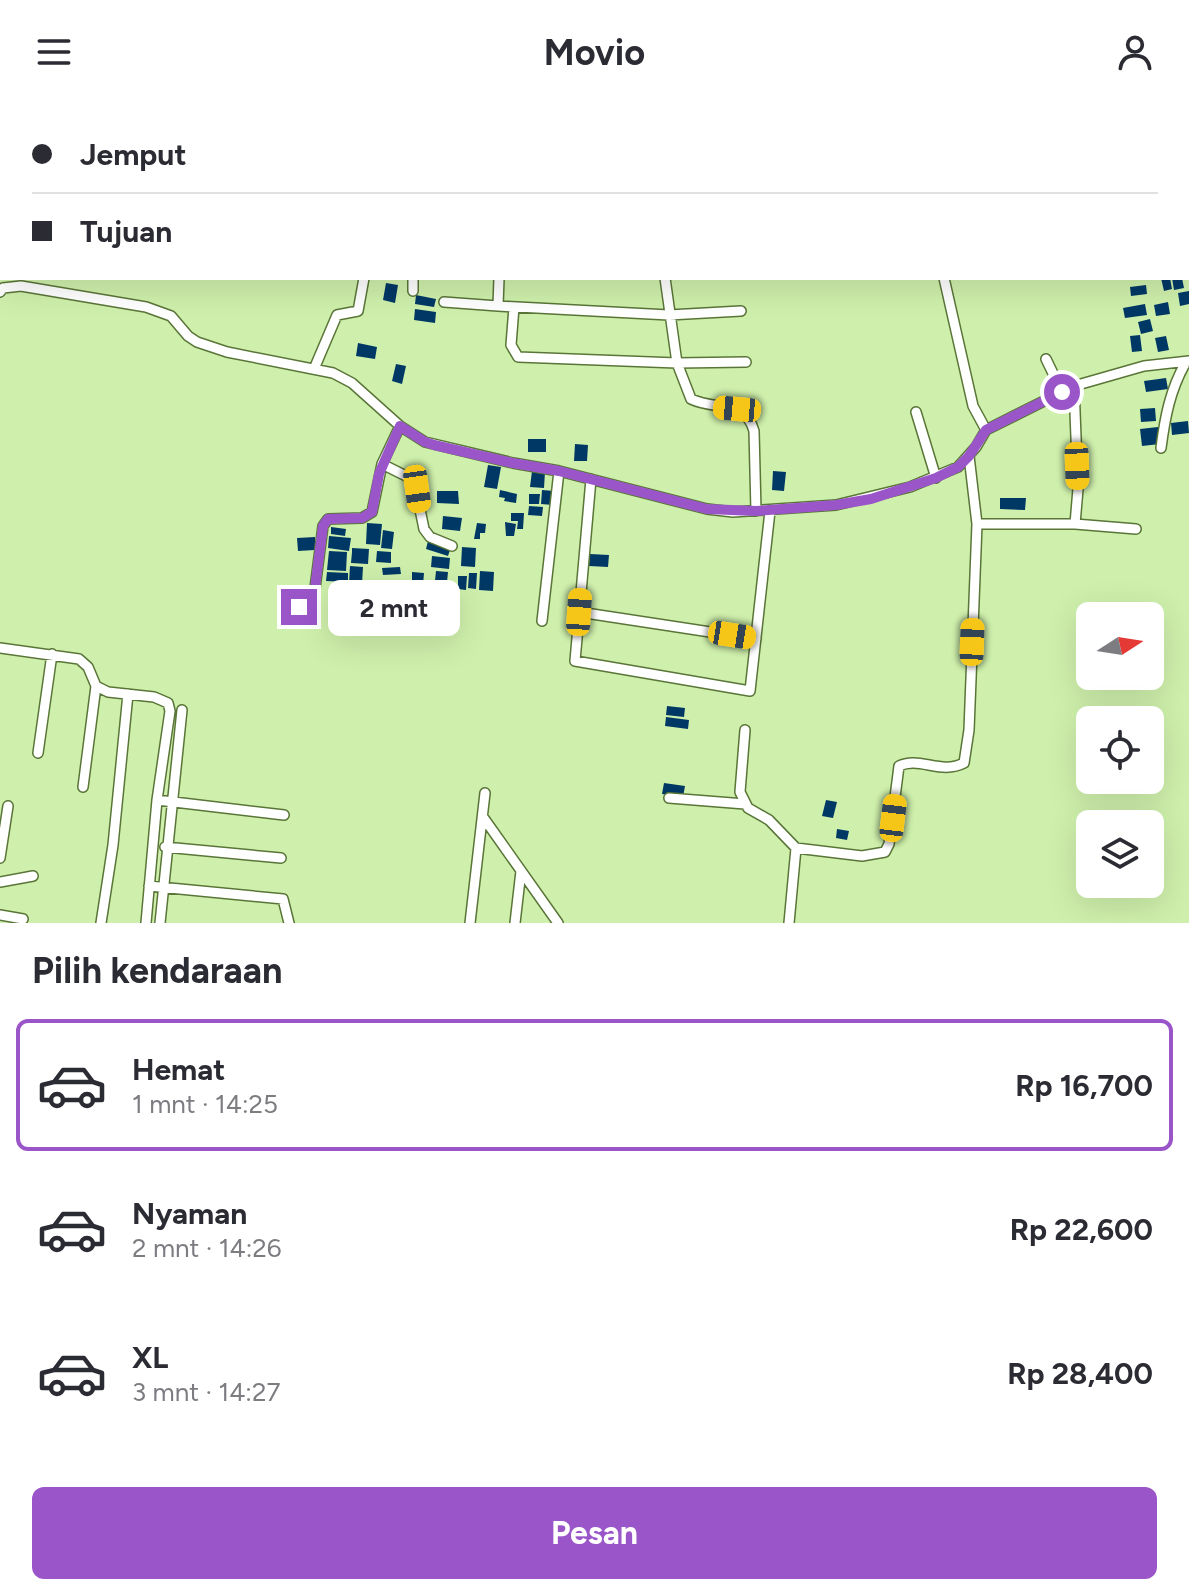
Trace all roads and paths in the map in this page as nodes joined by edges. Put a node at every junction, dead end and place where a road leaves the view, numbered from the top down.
1 (364, 280) edge
2 (413, 280) edge
3 (499, 280) edge
4 (665, 280) edge
5 (944, 280) edge
6 (22, 282) edge
7 (1, 289) edge
8 (413, 291) dead end
9 (444, 302) dead end
10 (498, 306) junction
11 (514, 307) junction
12 (741, 311) dead end
13 (669, 315) junction
14 (1046, 359) dead end
15 (746, 362) dead end
16 (1187, 362) edge
17 (677, 363) junction
18 (314, 369) junction
19 (1074, 386) junction
20 (1062, 392) junction
21 (916, 412) dead end
22 (400, 426) junction
23 (986, 430) junction
24 (1161, 448) dead end
25 (969, 456) junction
26 (382, 464) junction
27 (559, 471) junction
28 (936, 478) junction
29 (591, 479) junction
30 (756, 511) junction
31 (770, 511) junction
32 (977, 524) junction
33 (1075, 524) junction
34 (1136, 529) dead end
35 (452, 546) dead end
36 (299, 607) dead end
37 (579, 612) junction
38 (542, 621) dead end
39 (756, 639) junction
40 (0, 648) edge
41 (52, 654) junction
42 (96, 686) junction
43 (128, 694) junction
44 (182, 710) dead end
45 (745, 730) dead end
46 (38, 753) dead end
47 (83, 787) dead end
48 (485, 793) dead end
49 (669, 798) dead end
50 (157, 800) junction
51 (172, 802) junction
52 (745, 804) junction
53 (8, 806) dead end
54 (284, 815) dead end
55 (483, 817) junction
56 (153, 846) junction
57 (167, 847) junction
58 (796, 848) junction
59 (0, 858) edge
60 (281, 858) dead end
61 (521, 871) junction
62 (33, 876) dead end
63 (0, 882) edge
64 (149, 886) junction
65 (164, 888) junction
66 (0, 915) edge
67 (23, 919) dead end
68 (101, 923) edge
69 (146, 923) edge
70 (160, 923) edge
71 (289, 923) edge
72 (470, 923) edge
73 (515, 923) edge
74 (558, 923) edge
75 (789, 923) edge

1 - 18 street
2 - 8 street
3 - 10 street
4 - 13 street
5 - 23 street
6 - 7 street
6 - 18 street
9 - 10 street
10 - 11 street
11 - 13 street
11 - 17 street
12 - 13 street
13 - 17 street
14 - 20 street
15 - 17 street
16 - 19 street
16 - 24 street
17 - 30 street
18 - 22 street
19 - 20 street
19 - 33 street
20 - 23 street
21 - 28 street
22 - 26 street
22 - 27 street
23 - 25 street
25 - 28 street
25 - 32 street
26 - 35 street
26 - 36 street
27 - 29 street
27 - 38 street
28 - 31 street
29 - 30 street
29 - 37 street
30 - 31 street
31 - 39 street
32 - 33 street
32 - 58 street
33 - 34 street
37 - 39 street
37 - 39 street
40 - 41 street
41 - 42 street
41 - 46 street
42 - 43 street
42 - 47 street
43 - 50 street
43 - 68 street
44 - 51 street
45 - 52 street
48 - 55 street
49 - 52 street
50 - 51 street
50 - 56 street
51 - 54 street
51 - 57 street
52 - 58 street
53 - 59 street
55 - 61 street
55 - 72 street
56 - 57 street
56 - 64 street
57 - 60 street
57 - 65 street
58 - 75 street
61 - 73 street
61 - 74 street
62 - 63 street
64 - 65 street
64 - 69 street
65 - 70 street
65 - 71 street
66 - 67 street

